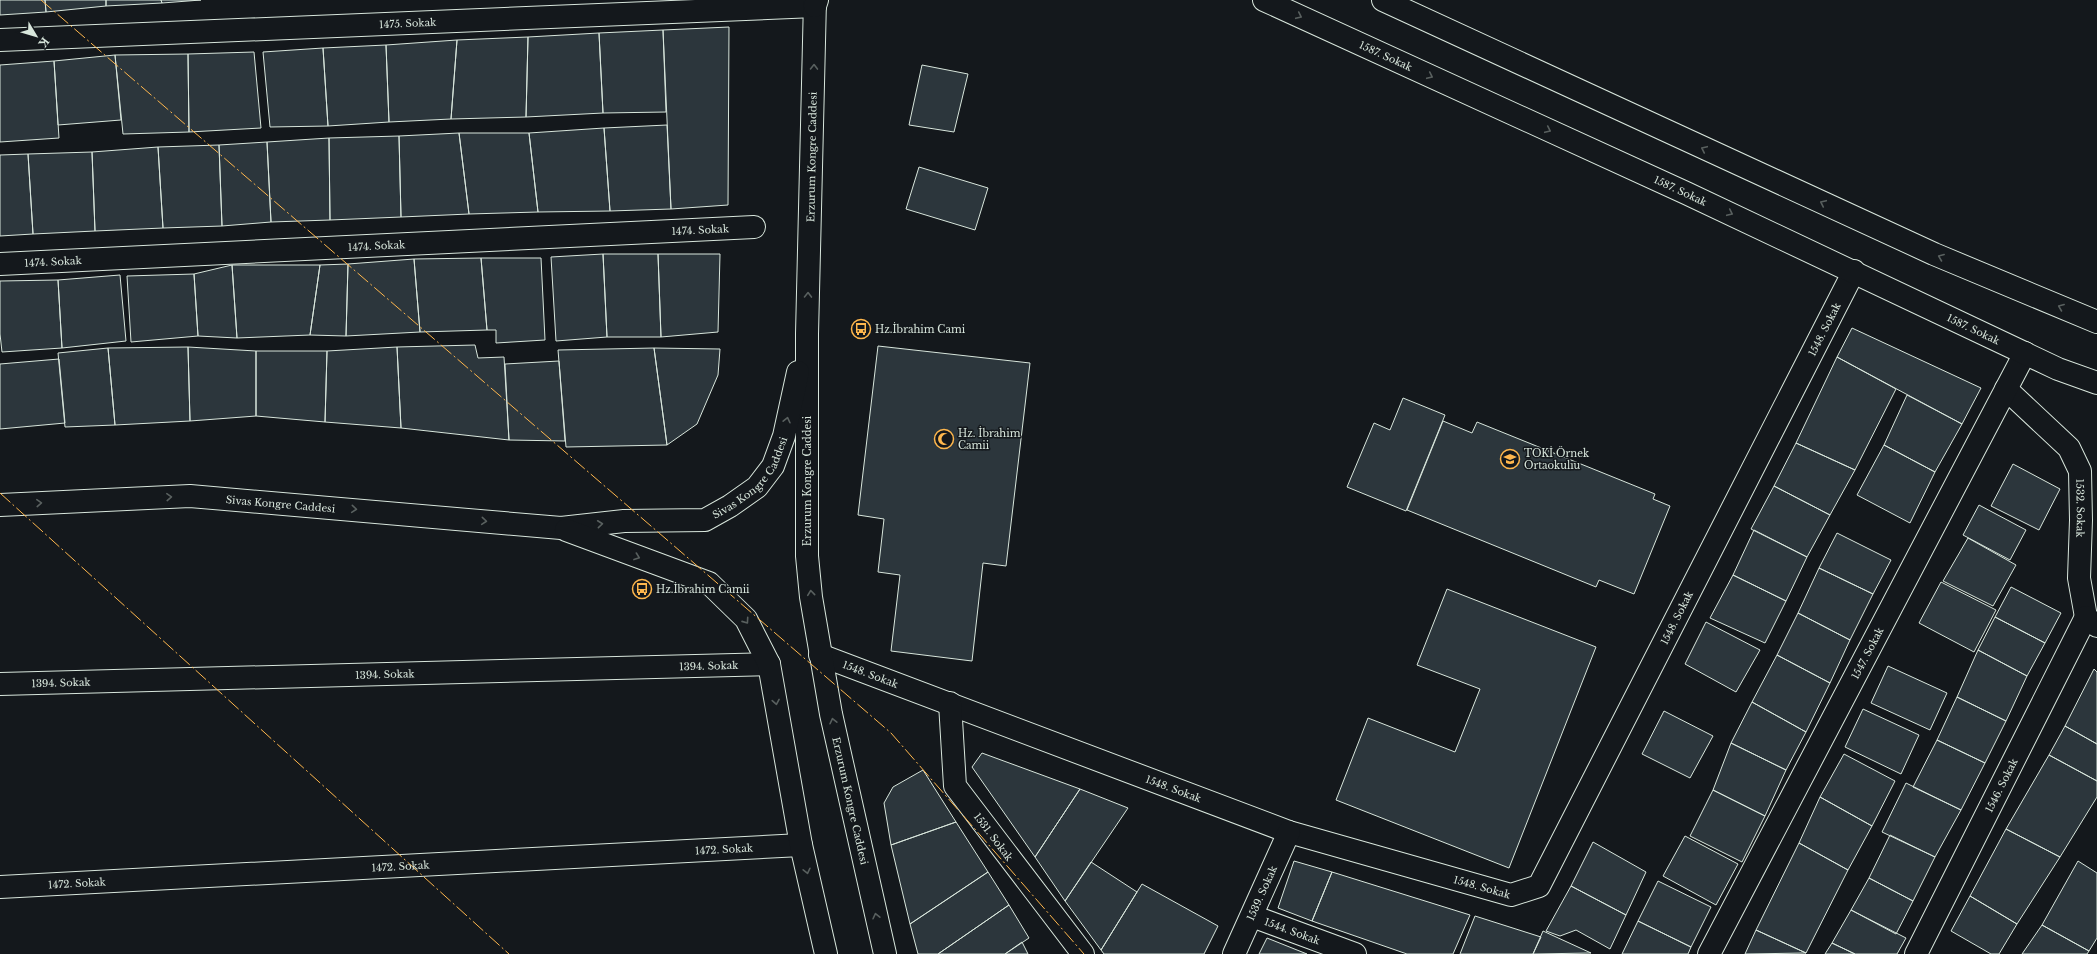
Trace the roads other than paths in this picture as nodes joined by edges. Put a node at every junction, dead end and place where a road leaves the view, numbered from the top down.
1 (1264, 0) edge
2 (1383, 0) edge
3 (816, 2) edge
4 (0, 40) edge
5 (754, 227) dead end
6 (0, 264) edge
7 (1854, 271) junction
8 (2097, 322) edge
9 (807, 334) junction
10 (2025, 353) junction
11 (2097, 383) edge
12 (2006, 389) junction
13 (0, 505) edge
14 (561, 528) junction
15 (2091, 622) edge
16 (820, 655) junction
17 (769, 664) junction
18 (0, 684) edge
19 (950, 703) junction
20 (1289, 832) junction
21 (801, 845) junction
22 (0, 886) edge
23 (1252, 916) junction
24 (826, 954) edge
25 (885, 954) edge
26 (1083, 954) edge
27 (1234, 954) edge
28 (1355, 954) edge
29 (1709, 954) edge
30 (1916, 954) edge

1 -> 7 street, 1587. Sokak
8 -> 2 street
3 - 4 street, 1475. Sokak
9 -> 3 street, Erzurum Kongre Caddesi
5 - 6 street, 1474. Sokak
7 - 10 street, 1587. Sokak
7 - 20 street, 1548. Sokak
14 -> 9 street, Sivas Kongre Caddesi
16 -> 9 street, Erzurum Kongre Caddesi
10 - 11 street, 1587. Sokak
10 - 12 street, 1547. Sokak
12 - 15 street, 1532. Sokak
12 - 29 street, 1547. Sokak
13 -> 14 street, Sivas Kongre Caddesi
14 -> 17 street, Sivas Kongre Caddesi
15 - 30 street, 1546. Sokak
16 - 19 street, 1548. Sokak
25 -> 16 street, Erzurum Kongre Caddesi
17 - 18 street, 1394. Sokak
17 -> 21 street
19 - 20 street, 1548. Sokak
19 - 26 street, 1531. Sokak
20 - 23 street, 1539. Sokak
21 - 22 street, 1472. Sokak
21 -> 24 street
23 - 27 street, 1539. Sokak
23 - 28 street, 1544. Sokak

